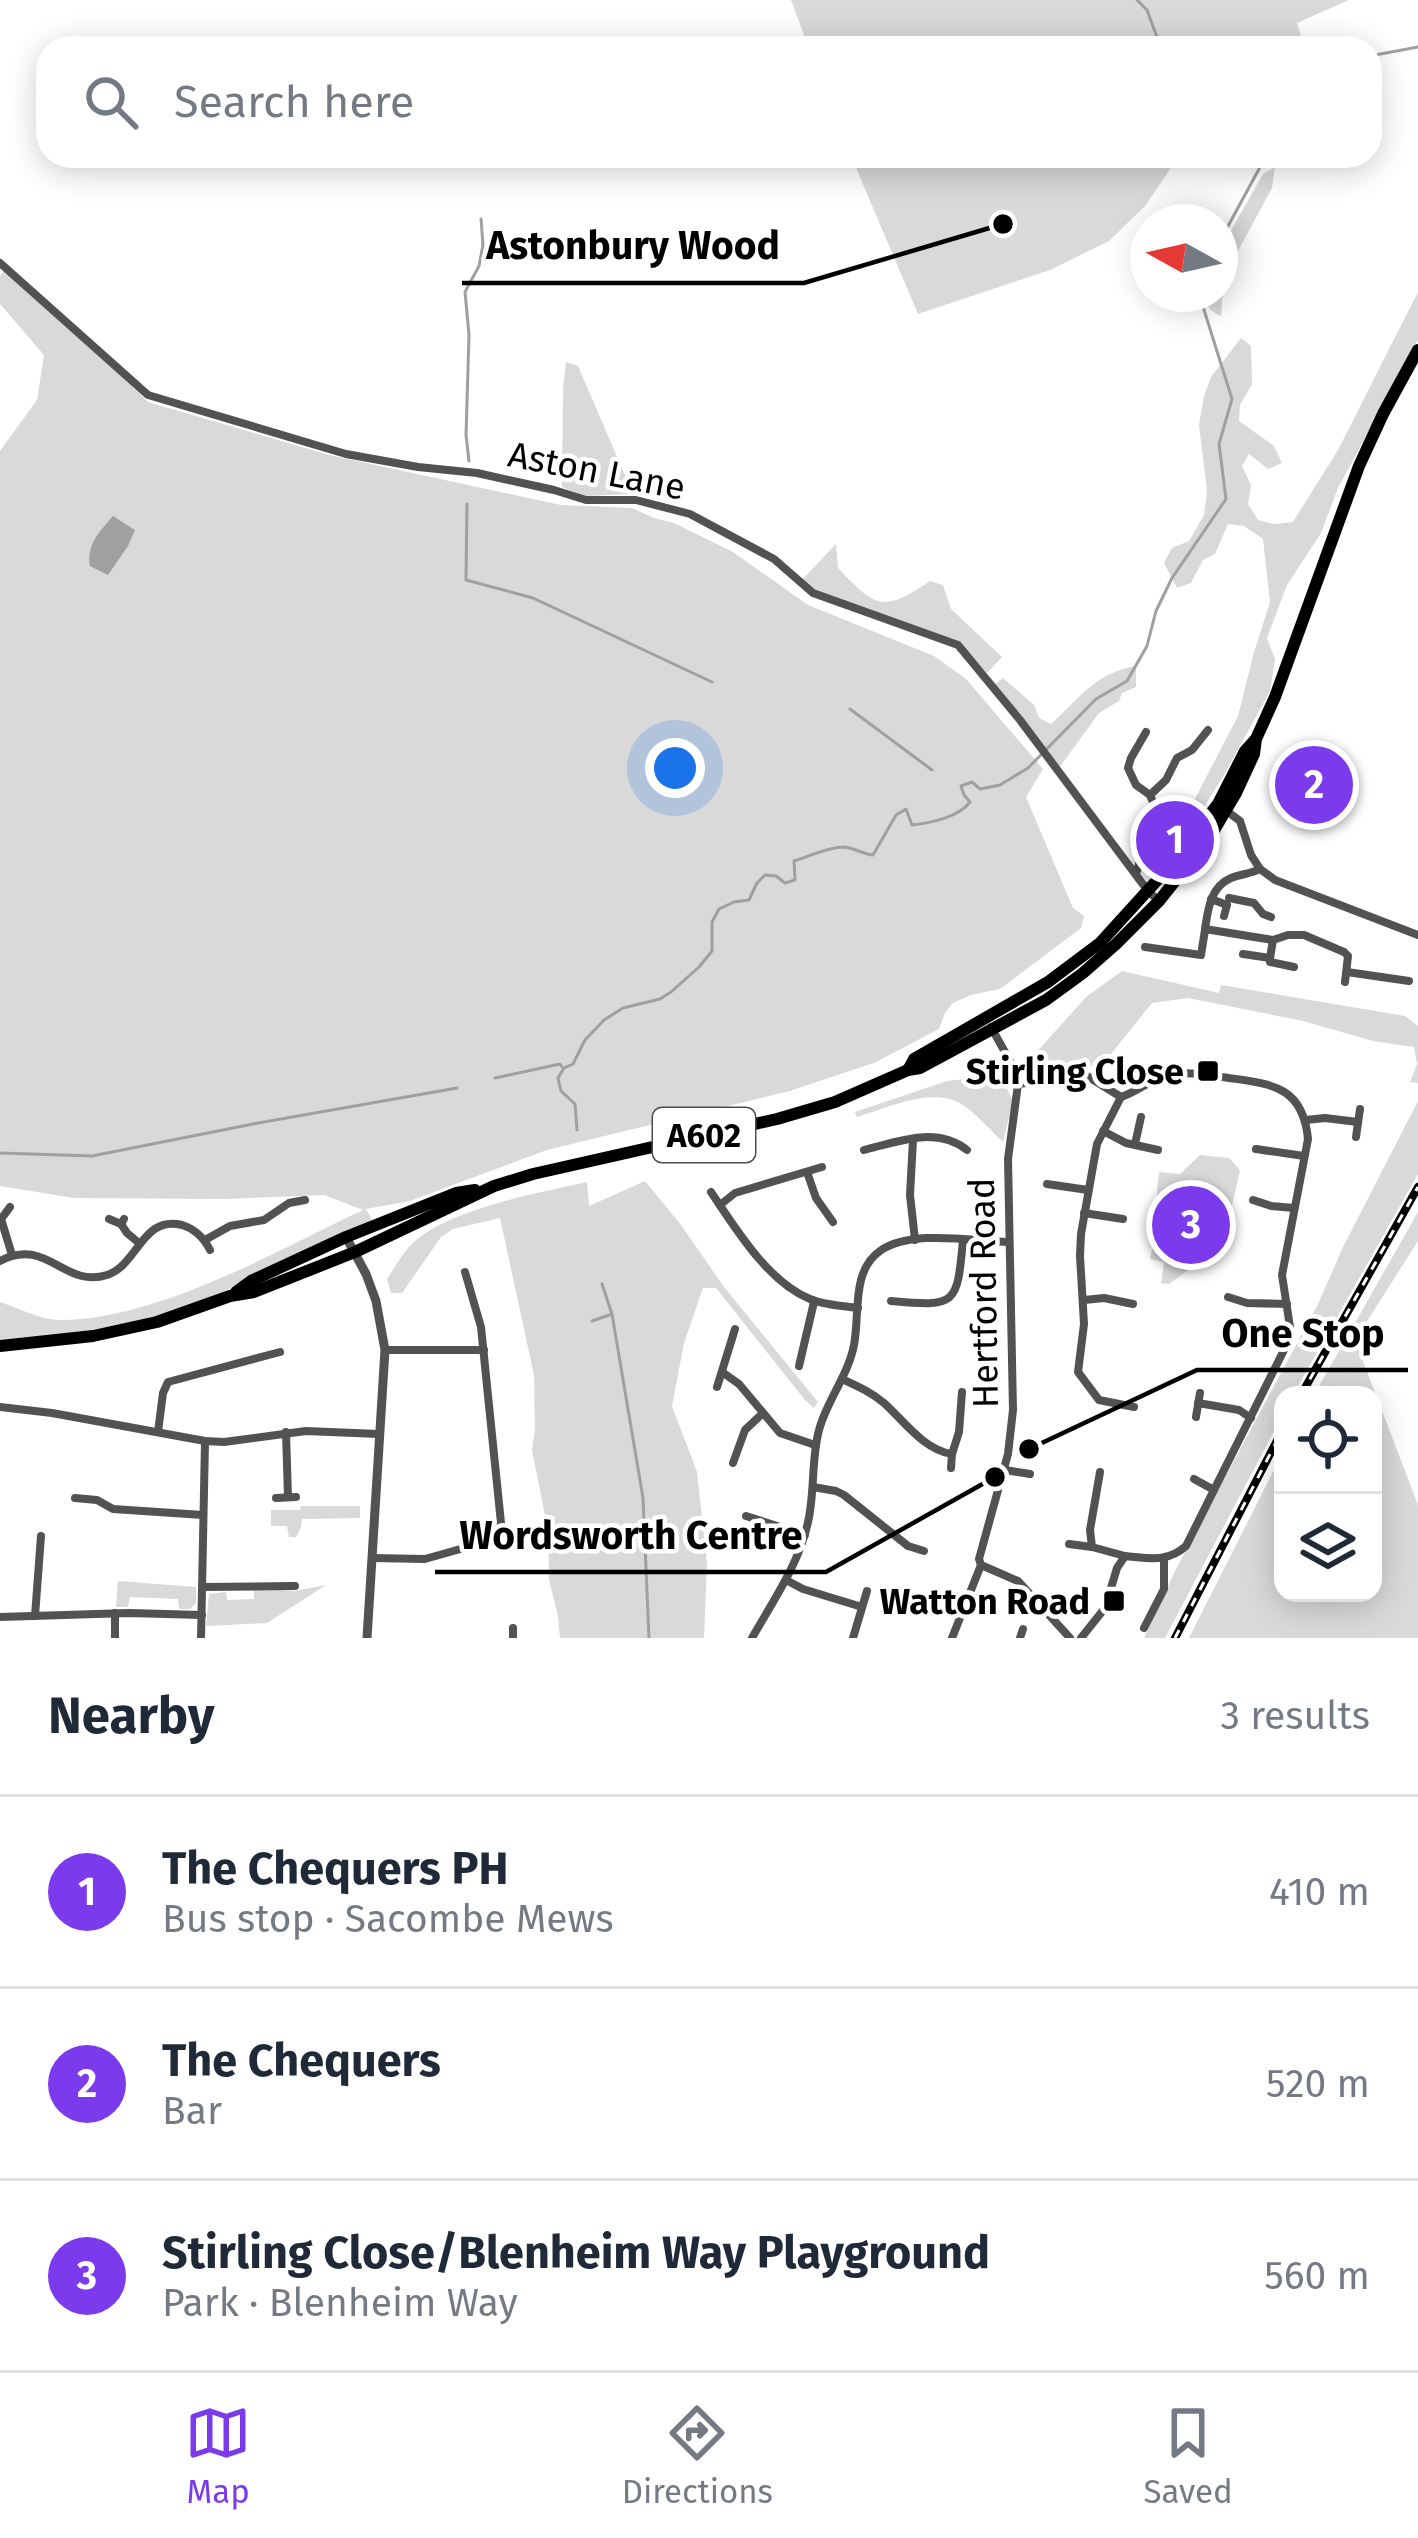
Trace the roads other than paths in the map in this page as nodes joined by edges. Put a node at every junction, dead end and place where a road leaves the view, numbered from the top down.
1 (0, 262) edge
2 (1418, 350) edge
3 (1208, 730) dead end
4 (1146, 732) dead end
5 (1150, 795) junction
6 (1222, 807) junction
7 (1260, 869) junction
8 (1137, 872) junction
9 (1154, 896) junction
10 (1229, 897) junction
11 (1211, 898) junction
12 (1224, 916) dead end
13 (1271, 917) dead end
14 (1205, 929) junction
15 (1418, 935) edge
16 (1273, 940) junction
17 (1145, 947) dead end
18 (1243, 954) dead end
19 (1270, 958) junction
20 (1294, 967) dead end
21 (1409, 981) dead end
22 (990, 1023) junction
23 (938, 1053) junction
24 (1018, 1084) junction
25 (1121, 1096) junction
26 (1360, 1109) dead end
27 (1141, 1117) dead end
28 (1306, 1120) junction
29 (1358, 1122) junction
30 (1102, 1131) junction
31 (1356, 1137) dead end
32 (913, 1139) junction
33 (1135, 1144) junction
34 (878, 1146) junction
35 (1256, 1149) dead end
36 (864, 1150) dead end
37 (967, 1150) dead end
38 (1158, 1150) dead end
39 (1304, 1156) junction
40 (881, 1160) dead end
41 (822, 1167) dead end
42 (807, 1172) junction
43 (1047, 1184) dead end
44 (494, 1186) junction
45 (1088, 1190) junction
46 (711, 1192) dead end
47 (305, 1200) dead end
48 (1253, 1200) dead end
49 (720, 1205) junction
50 (10, 1207) dead end
51 (1294, 1208) junction
52 (1084, 1213) junction
53 (109, 1219) dead end
54 (1123, 1219) dead end
55 (833, 1222) dead end
56 (346, 1238) junction
57 (205, 1240) junction
58 (915, 1240) junction
59 (963, 1240) junction
60 (1008, 1242) junction
61 (140, 1243) junction
62 (210, 1250) dead end
63 (355, 1252) junction
64 (12, 1255) junction
65 (0, 1261) edge
66 (465, 1272) dead end
67 (484, 1293) dead end
68 (230, 1296) junction
69 (1228, 1297) dead end
70 (473, 1298) junction
71 (891, 1300) dead end
72 (1084, 1300) junction
73 (814, 1302) junction
74 (1133, 1304) dead end
75 (1287, 1304) junction
76 (859, 1307) junction
77 (735, 1329) dead end
78 (0, 1346) edge
79 (385, 1350) junction
80 (484, 1350) junction
81 (280, 1352) dead end
82 (799, 1366) dead end
83 (722, 1372) junction
84 (842, 1379) junction
85 (717, 1387) dead end
86 (962, 1393) dead end
87 (1135, 1407) dead end
88 (1, 1411) edge
89 (762, 1413) junction
90 (1196, 1417) dead end
91 (1251, 1418) junction
92 (158, 1432) junction
93 (286, 1432) junction
94 (379, 1434) junction
95 (205, 1441) junction
96 (815, 1445) junction
97 (952, 1454) junction
98 (733, 1463) dead end
99 (951, 1468) dead end
100 (1005, 1470) junction
101 (1100, 1472) dead end
102 (1030, 1474) dead end
103 (1194, 1479) dead end
104 (813, 1487) junction
105 (1214, 1490) junction
106 (75, 1498) dead end
107 (276, 1498) dead end
108 (203, 1515) junction
109 (746, 1516) dead end
110 (805, 1535) junction
111 (41, 1536) dead end
112 (1069, 1544) dead end
113 (1092, 1547) junction
114 (924, 1551) dead end
115 (1125, 1556) junction
116 (372, 1558) junction
117 (1164, 1559) junction
118 (980, 1565) junction
119 (785, 1580) junction
120 (295, 1586) dead end
121 (203, 1587) junction
122 (867, 1591) dead end
123 (862, 1607) junction
124 (115, 1613) junction
125 (202, 1615) junction
126 (35, 1616) junction
127 (0, 1617) edge
128 (1144, 1628) dead end
129 (115, 1638) edge
130 (201, 1638) edge
131 (367, 1638) edge
132 (752, 1638) edge
133 (853, 1638) edge
134 (952, 1638) edge
135 (1070, 1638) edge
136 (1081, 1638) edge

1 - 8 street, Aston Lane
2 - 6 highway, A602
3 - 5 street
4 - 5 street
5 - 8 street
6 - 7 street
6 - 9 highway, A602
7 - 11 street
7 - 15 street
8 - 9 street, Aston Lane
9 - 22 highway, A602
10 - 11 street
10 - 12 street
10 - 13 street
11 - 14 street
14 - 16 street
14 - 17 street
16 - 19 street
16 - 21 street
18 - 19 street
19 - 20 street
22 - 23 highway, A602
22 - 23 highway, A602
22 - 24 street
23 - 44 highway, A602
24 - 25 street
24 - 60 street, Hertford Road
25 - 28 street
25 - 30 street
26 - 29 street
27 - 33 street
28 - 29 street
28 - 39 street
29 - 31 street
30 - 33 street
30 - 45 street
32 - 34 street
32 - 37 street
32 - 58 street
33 - 38 street
34 - 36 street
34 - 40 street
35 - 39 street
39 - 51 street
41 - 42 street
42 - 49 street
42 - 55 street
43 - 45 street
44 - 56 highway, A602
44 - 63 highway, A602
45 - 52 street
46 - 49 street
47 - 57 street
48 - 51 street
49 - 73 street
50 - 64 street
51 - 75 street
52 - 54 street
52 - 72 street
53 - 61 street
56 - 63 street
56 - 68 highway, A602
57 - 61 street
57 - 62 street
58 - 59 street
58 - 76 street
59 - 60 street
59 - 71 street
60 - 100 street, Hertford Road
61 - 64 street
63 - 68 highway, A602
63 - 79 street
64 - 65 street
66 - 70 street
67 - 70 street
68 - 78 highway, A602
69 - 75 street
70 - 80 street
72 - 74 street
72 - 87 street
73 - 76 street
73 - 82 street
75 - 91 street
76 - 84 street
77 - 83 street
79 - 80 street
79 - 94 street
80 - 116 street
81 - 92 street
83 - 85 street
83 - 89 street
84 - 96 street
84 - 97 street
86 - 97 street
88 - 92 street
89 - 96 street
89 - 98 street
90 - 91 street
91 - 105 street
92 - 95 street
93 - 94 street
93 - 95 street
93 - 107 street
94 - 116 street
95 - 108 street
96 - 104 street
97 - 99 street
100 - 102 street
100 - 118 street, Hertford Road
101 - 113 street
103 - 105 street
104 - 110 street
104 - 114 street
105 - 117 street
106 - 108 street
108 - 121 street
109 - 110 street
110 - 119 street
111 - 126 street
112 - 113 street
113 - 115 street
115 - 117 street
115 - 136 street
116 - 131 street
117 - 128 street
118 - 134 street, Hertford Road
118 - 135 street
119 - 123 street
119 - 132 street
120 - 121 street
121 - 125 street
122 - 123 street
123 - 133 street
124 - 125 street
124 - 126 street
124 - 129 street
125 - 130 street
126 - 127 street

